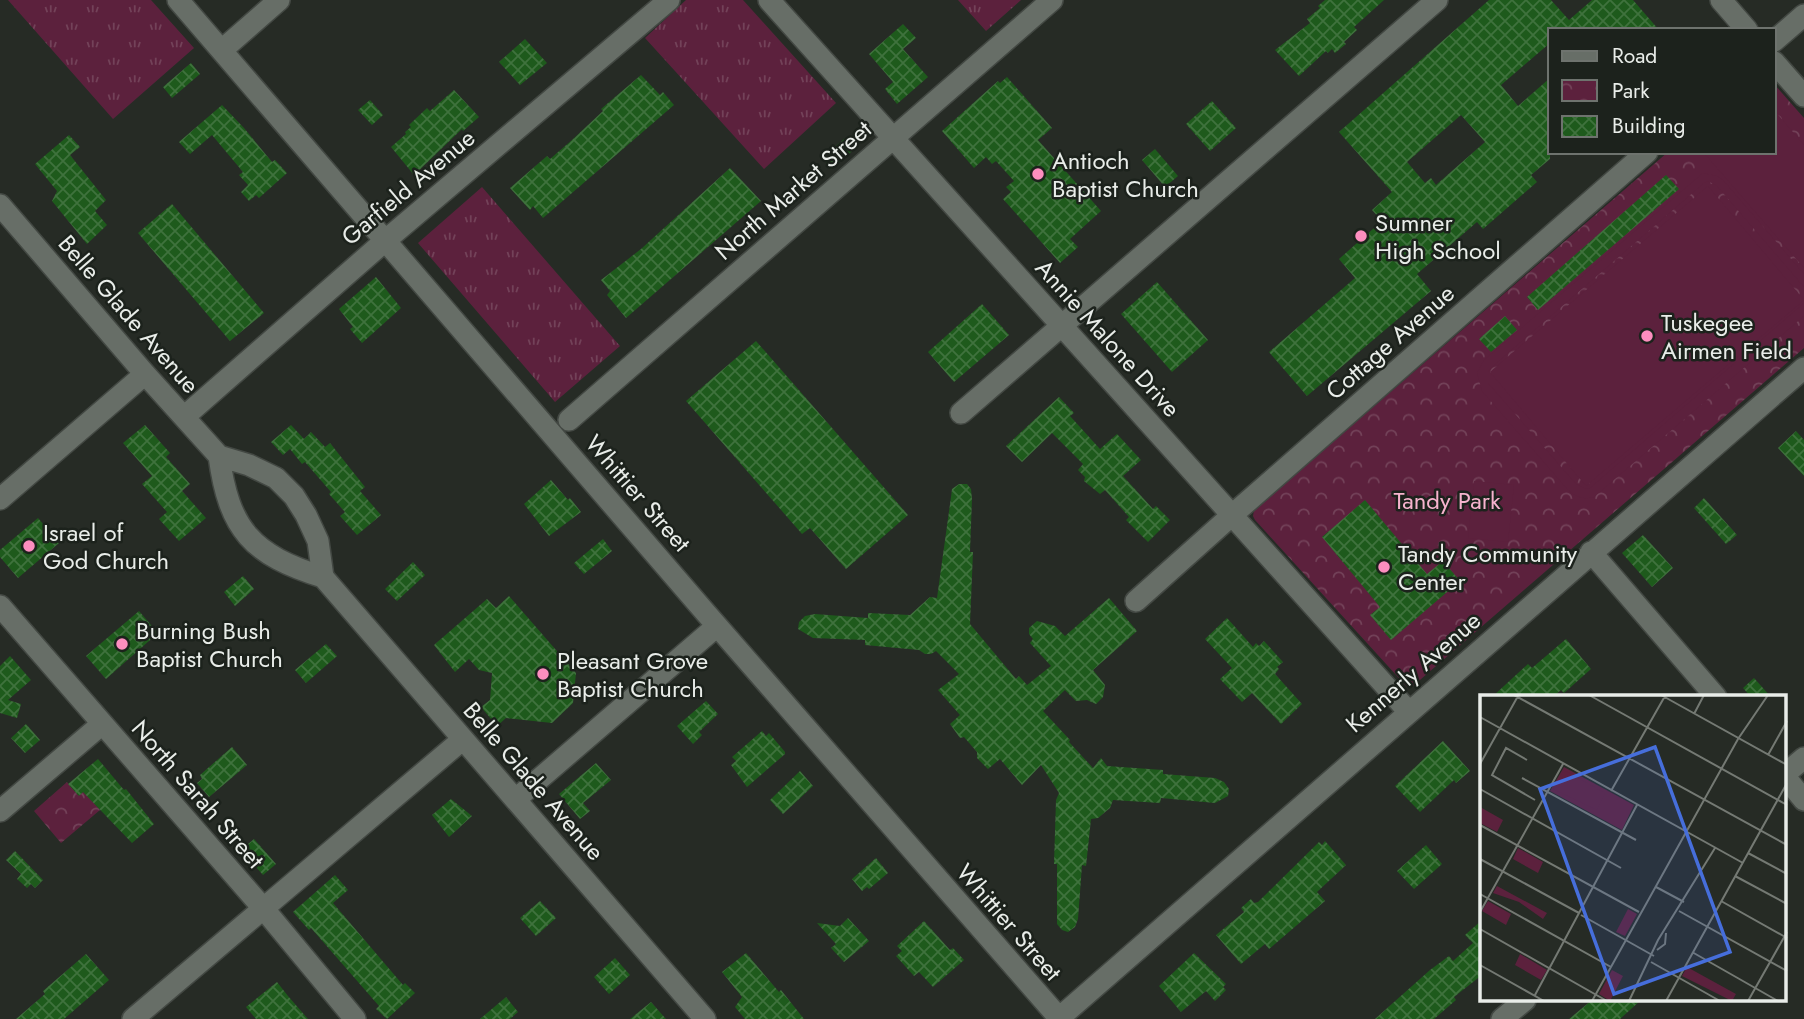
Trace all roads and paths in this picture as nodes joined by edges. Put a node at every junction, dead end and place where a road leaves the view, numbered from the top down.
1 (178, 0) edge
2 (279, 0) edge
3 (669, 0) edge
4 (769, 0) edge
5 (1052, 0) edge
6 (1437, 0) edge
7 (1721, 0) edge
8 (1804, 15) edge
9 (1745, 28) edge
10 (1776, 39) edge
11 (222, 50) junction
12 (1776, 64) edge
13 (1804, 96) edge
14 (895, 137) junction
15 (1645, 154) edge
16 (0, 205) edge
17 (386, 240) junction
18 (1062, 326) junction
19 (1804, 368) edge
20 (145, 374) junction
21 (961, 413) dead end
22 (184, 417) junction
23 (569, 420) dead end
24 (219, 456) junction
25 (0, 499) edge
26 (1231, 516) junction
27 (1591, 552) junction
28 (323, 577) junction
29 (1136, 601) dead end
30 (0, 606) edge
31 (717, 626) junction
32 (1714, 695) edge
33 (1408, 711) junction
34 (102, 724) junction
35 (463, 740) junction
36 (1804, 758) edge
37 (1786, 775) edge
38 (1786, 777) edge
39 (516, 799) junction
40 (1804, 800) edge
41 (0, 811) edge
42 (262, 908) junction
43 (1523, 1002) edge
44 (133, 1019) edge
45 (355, 1019) edge
46 (705, 1019) edge
47 (1059, 1019) edge
48 (1503, 1019) edge

1 - 11 street, Whittier Street
2 - 11 street
3 - 17 street, Garfield Avenue
4 - 14 street, Annie Malone Drive
5 - 14 street, North Market Street
6 - 18 street
7 - 9 street
8 - 10 street
11 - 17 street, Whittier Street
12 - 13 street
14 - 18 street, Annie Malone Drive
14 - 23 street, North Market Street
15 - 26 street, Cottage Avenue
16 - 20 street, Belle Glade Avenue
17 - 22 street, Garfield Avenue
17 - 31 street, Whittier Street
18 - 21 street
18 - 26 street, Annie Malone Drive
19 - 27 street, Kennerly Avenue
20 - 22 street, Belle Glade Avenue
20 - 25 street
22 - 24 street, Belle Glade Avenue
24 - 28 street
24 - 28 street
26 - 29 street, Cottage Avenue
26 - 33 street, Annie Malone Drive
27 - 32 street
27 - 33 street, Kennerly Avenue
28 - 35 street, Belle Glade Avenue
30 - 34 street, North Sarah Street
31 - 39 street
31 - 47 street, Whittier Street
33 - 47 street, Kennerly Avenue
34 - 41 street
34 - 42 street, North Sarah Street
35 - 39 street, Belle Glade Avenue
35 - 42 street
36 - 37 street
38 - 40 street
39 - 46 street, Belle Glade Avenue
42 - 44 street
42 - 45 street, North Sarah Street
43 - 48 street

